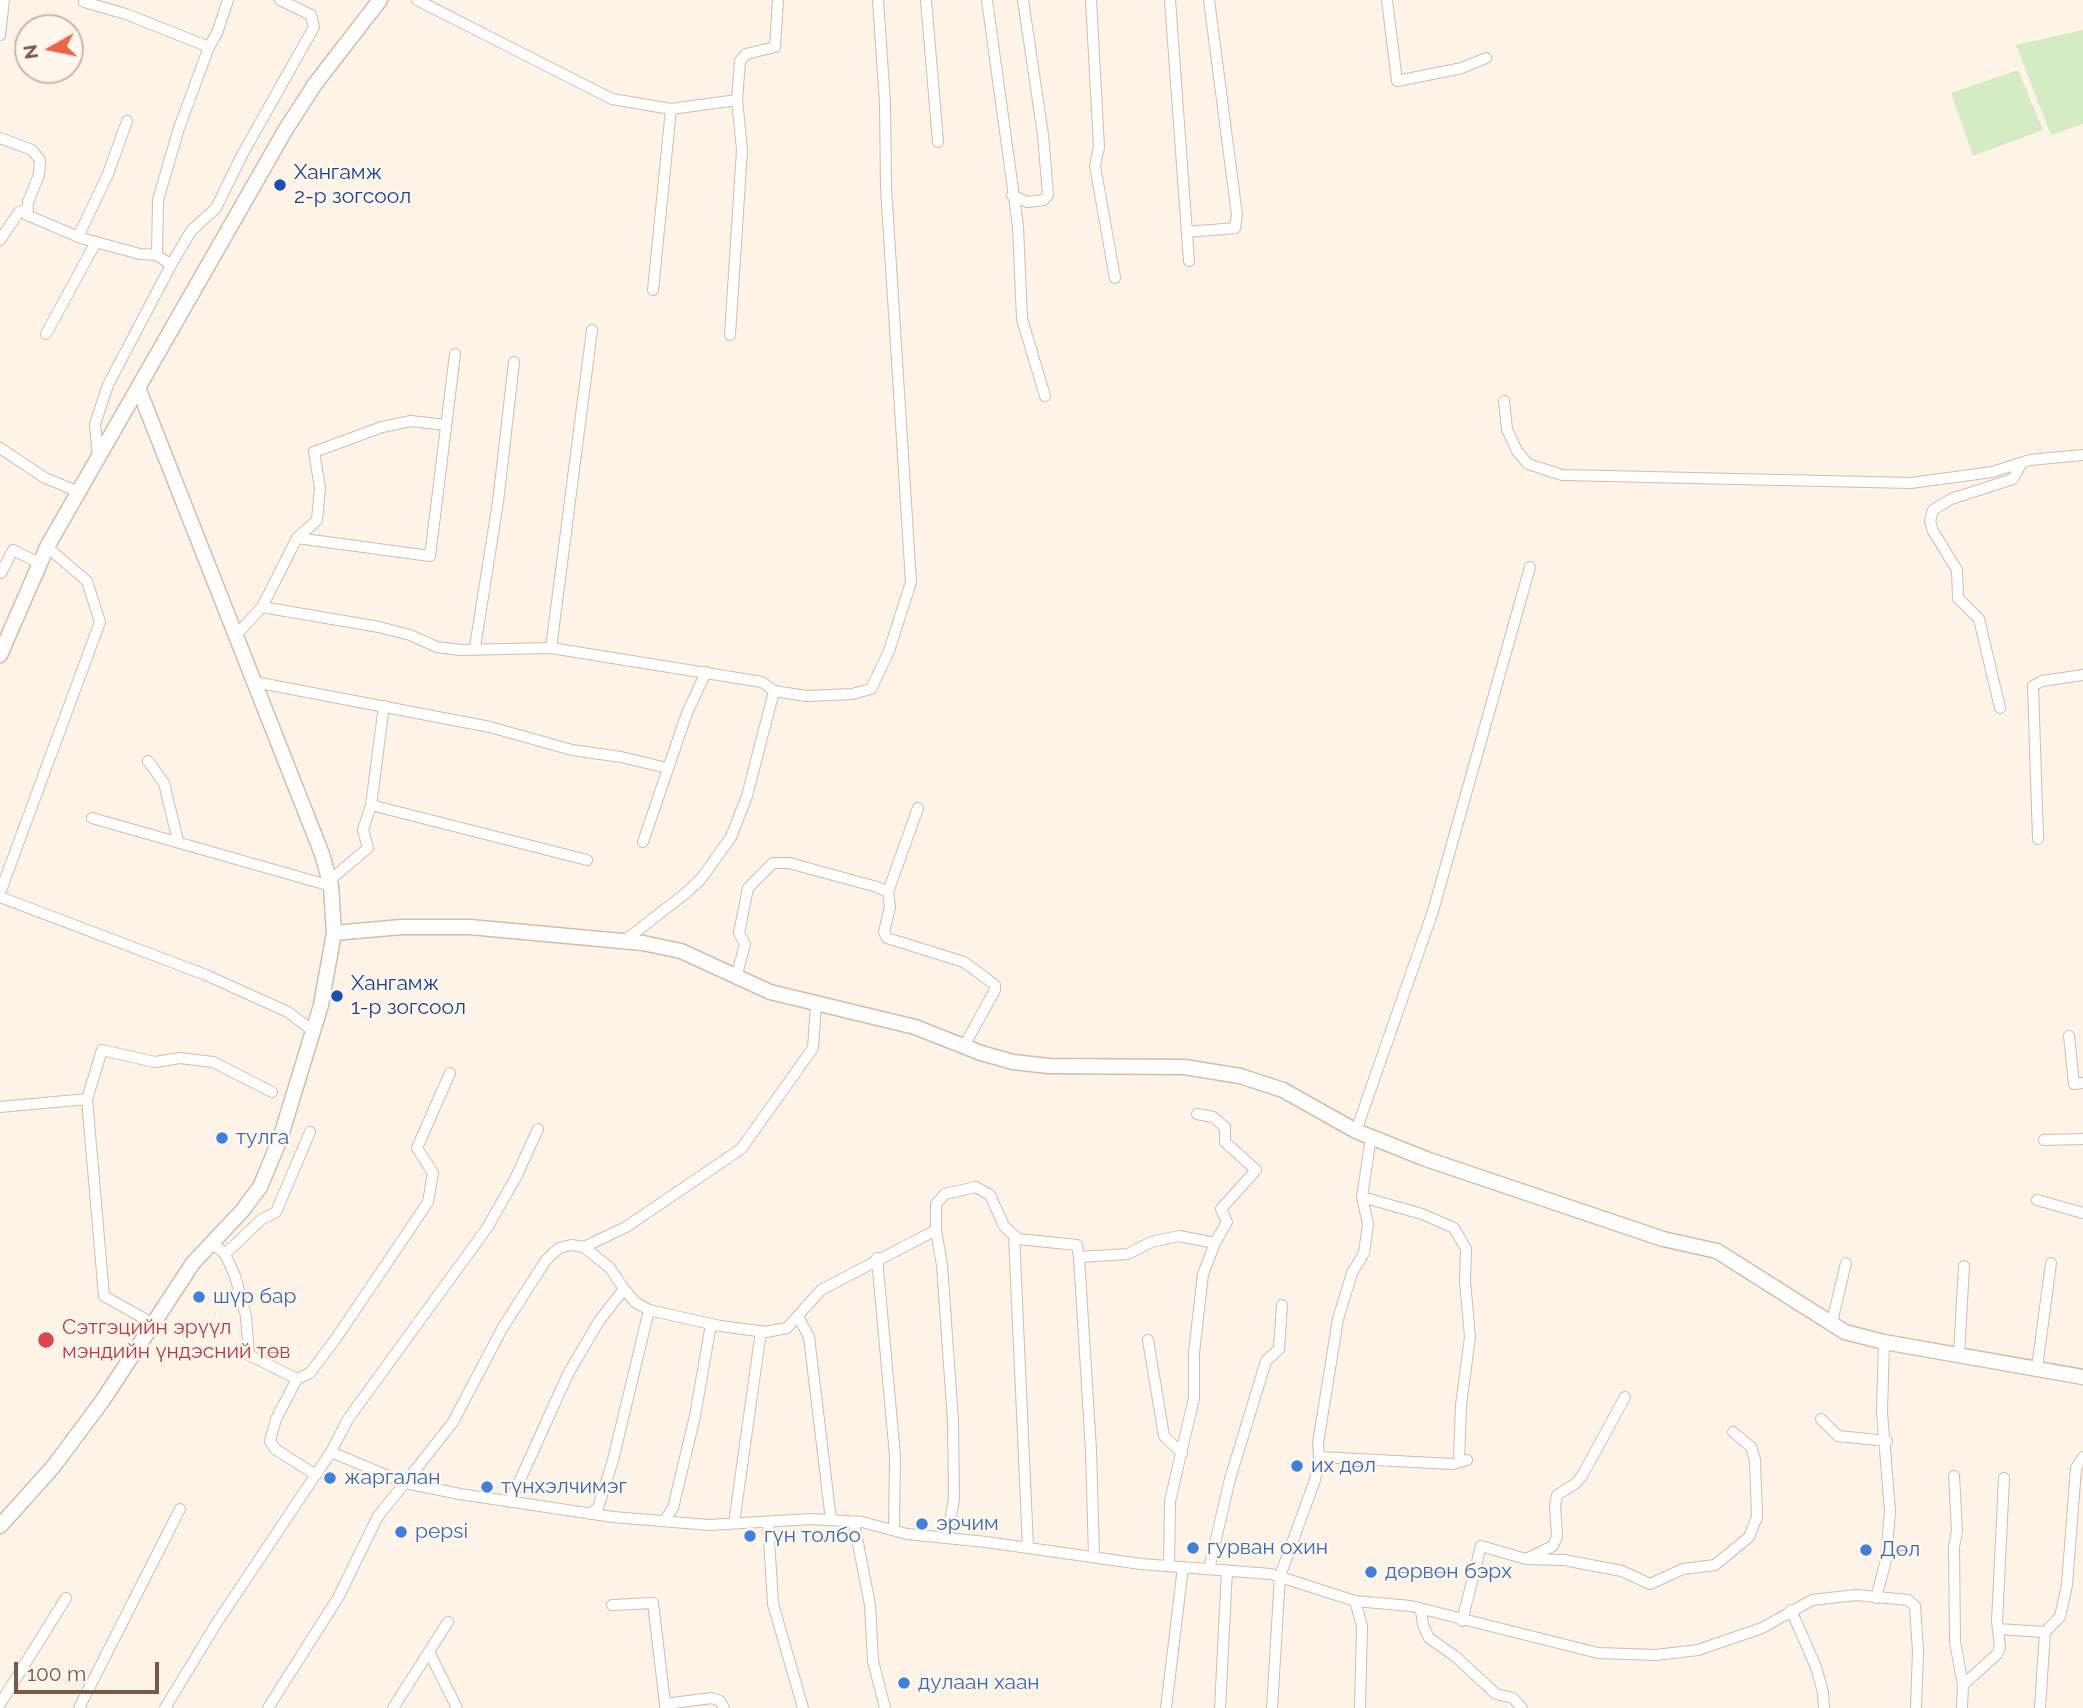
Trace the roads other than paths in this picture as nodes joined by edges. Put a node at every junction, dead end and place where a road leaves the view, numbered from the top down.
1 (4, 0) edge
2 (228, 0) edge
3 (280, 0) edge
4 (380, 0) edge
5 (417, 0) edge
6 (778, 0) edge
7 (878, 0) edge
8 (926, 0) edge
9 (987, 0) edge
10 (1023, 0) edge
11 (1091, 0) edge
12 (1170, 0) edge
13 (1209, 0) edge
14 (1387, 0) edge
15 (84, 2) dead end
16 (0, 35) edge
17 (209, 47) junction
18 (1486, 58) dead end
19 (737, 100) junction
20 (671, 109) junction
21 (127, 121) dead end
22 (0, 138) edge
23 (938, 142) dead end
24 (1012, 195) junction
25 (28, 210) junction
26 (1187, 232) junction
27 (78, 237) junction
28 (0, 240) edge
29 (96, 242) junction
30 (158, 255) junction
31 (1189, 261) dead end
32 (171, 265) junction
33 (1115, 278) dead end
34 (653, 290) dead end
35 (593, 330) dead end
36 (46, 334) dead end
37 (730, 335) dead end
38 (455, 354) dead end
39 (514, 362) dead end
40 (139, 390) junction
41 (1045, 396) dead end
42 (1504, 401) dead end
43 (446, 425) junction
44 (0, 448) edge
45 (2083, 455) edge
46 (99, 459) junction
47 (2021, 464) junction
48 (79, 492) junction
49 (297, 538) junction
50 (47, 547) junction
51 (39, 563) junction
52 (1530, 567) dead end
53 (1, 573) edge
54 (262, 607) junction
55 (237, 634) junction
56 (475, 647) junction
57 (551, 648) junction
58 (0, 655) edge
59 (706, 672) junction
60 (2083, 675) edge
61 (255, 682) junction
62 (774, 691) junction
63 (384, 706) junction
64 (2000, 708) dead end
65 (148, 761) dead end
66 (667, 768) junction
67 (371, 805) junction
68 (918, 808) dead end
69 (92, 818) dead end
70 (2038, 839) dead end
71 (178, 841) junction
72 (643, 842) dead end
73 (587, 860) dead end
74 (330, 883) junction
75 (888, 892) junction
76 (0, 895) edge
77 (334, 933) junction
78 (624, 941) junction
79 (736, 978) junction
80 (816, 1004) junction
81 (313, 1031) junction
82 (2069, 1036) dead end
83 (964, 1046) junction
84 (450, 1073) dead end
85 (2083, 1083) edge
86 (272, 1093) dead end
87 (87, 1099) junction
88 (0, 1107) edge
89 (1196, 1114) dead end
90 (538, 1129) dead end
91 (1356, 1131) junction
92 (310, 1132) dead end
93 (1371, 1138) junction
94 (2083, 1139) edge
95 (2044, 1140) dead end
96 (1363, 1197) junction
97 (2037, 1200) dead end
98 (2083, 1213) edge
99 (936, 1230) junction
100 (1014, 1236) junction
101 (212, 1243) junction
102 (1214, 1243) junction
103 (584, 1247) junction
104 (225, 1254) junction
105 (1079, 1257) junction
106 (877, 1258) junction
107 (1846, 1263) dead end
108 (2051, 1263) dead end
109 (1964, 1266) dead end
110 (624, 1289) junction
111 (1282, 1305) dead end
112 (649, 1310) junction
113 (798, 1316) junction
114 (152, 1323) junction
115 (710, 1324) junction
116 (1831, 1326) junction
117 (761, 1331) junction
118 (1148, 1340) dead end
119 (1884, 1342) junction
120 (1959, 1355) junction
121 (2037, 1368) junction
122 (2083, 1377) edge
123 (297, 1379) junction
124 (1625, 1397) dead end
125 (1821, 1419) dead end
126 (1733, 1432) dead end
127 (1887, 1441) junction
128 (331, 1452) junction
129 (1182, 1453) junction
130 (1319, 1457) junction
131 (2083, 1457) edge
132 (316, 1475) junction
133 (1954, 1476) dead end
134 (2004, 1478) dead end
135 (405, 1483) junction
136 (510, 1502) junction
137 (180, 1508) dead end
138 (590, 1514) junction
139 (831, 1520) junction
140 (664, 1521) junction
141 (768, 1522) junction
142 (853, 1522) junction
143 (734, 1523) junction
144 (0, 1526) edge
145 (894, 1530) junction
146 (947, 1538) junction
147 (1028, 1547) junction
148 (1094, 1557) junction
149 (1527, 1559) junction
150 (1169, 1565) junction
151 (1183, 1567) junction
152 (1209, 1569) junction
153 (1227, 1570) junction
154 (1280, 1576) junction
155 (66, 1598) dead end
156 (1876, 1598) junction
157 (1355, 1601) junction
158 (612, 1605) dead end
159 (1421, 1610) junction
160 (1791, 1610) junction
161 (1462, 1621) junction
162 (448, 1622) dead end
163 (1998, 1629) junction
164 (2045, 1632) junction
165 (429, 1652) junction
166 (1963, 1685) junction
167 (0, 1704) edge
168 (665, 1706) edge
169 (79, 1708) edge
170 (165, 1708) edge
171 (268, 1708) edge
172 (393, 1708) edge
173 (457, 1708) edge
174 (724, 1708) edge
175 (803, 1708) edge
176 (885, 1708) edge
177 (1166, 1708) edge
178 (1220, 1708) edge
179 (1272, 1708) edge
180 (1360, 1708) edge
181 (1522, 1708) edge
182 (1824, 1708) edge
183 (1916, 1708) edge
184 (1962, 1708) edge
185 (2040, 1708) edge

1 - 16 street
2 - 17 street
3 - 32 street
4 - 40 street
5 - 20 street
6 - 19 street
7 - 62 street
8 - 23 street
9 - 24 street
10 - 24 street
11 - 33 street
12 - 26 street
13 - 26 street
14 - 18 street
15 - 17 street
17 - 30 street
19 - 20 street
19 - 37 street
20 - 34 street
21 - 27 street
22 - 25 street
24 - 41 street
25 - 27 street
25 - 28 street
26 - 31 street
27 - 29 street
29 - 30 street
29 - 36 street
30 - 32 street
32 - 46 street
35 - 57 street
38 - 43 street
39 - 56 street
40 - 46 street
40 - 55 street
42 - 47 street
43 - 49 street
43 - 49 street
44 - 48 street
45 - 47 street
46 - 48 street
47 - 64 street
48 - 50 street
49 - 54 street
50 - 51 street
50 - 76 street
51 - 53 street
51 - 58 street
52 - 91 street
54 - 55 street
54 - 56 street
55 - 61 street
56 - 57 street
57 - 59 street
59 - 62 street
59 - 66 street
60 - 70 street
61 - 63 street
61 - 74 street
62 - 78 street
63 - 66 street
63 - 67 street
65 - 71 street
66 - 72 street
67 - 73 street
67 - 74 street
68 - 75 street
69 - 71 street
71 - 74 street
74 - 77 street
75 - 79 street
75 - 83 street
76 - 81 street
77 - 78 street
77 - 81 street
78 - 79 street
79 - 80 street
80 - 83 street
80 - 103 street
81 - 101 street
82 - 85 street
83 - 91 street
84 - 123 street
86 - 87 street
87 - 88 street
87 - 114 street
89 - 102 street
90 - 128 street
91 - 93 street
92 - 104 street
93 - 96 street
93 - 116 street
94 - 95 street
96 - 130 street
96 - 130 street
97 - 98 street
99 - 100 street
99 - 106 street
99 - 146 street
100 - 105 street
100 - 147 street
101 - 104 street
101 - 114 street
102 - 105 street
102 - 129 street
103 - 110 street
103 - 135 street
104 - 123 street
105 - 148 street
106 - 113 street
106 - 145 street
107 - 116 street
108 - 121 street
109 - 120 street
110 - 112 street
110 - 136 street
111 - 152 street
112 - 115 street
112 - 138 street
113 - 117 street
113 - 139 street
114 - 144 street
115 - 117 street
115 - 140 street
116 - 119 street
117 - 143 street
118 - 129 street
119 - 120 street
119 - 127 street
120 - 121 street
121 - 122 street
123 - 132 street
124 - 149 street
125 - 127 street
126 - 149 street
127 - 156 street
128 - 132 street
128 - 135 street
129 - 150 street
130 - 154 street
131 - 164 street
132 - 170 street
133 - 166 street
134 - 163 street
135 - 136 street
135 - 171 street
136 - 138 street
137 - 169 street
138 - 140 street
139 - 141 street
139 - 142 street
140 - 143 street
141 - 143 street
141 - 175 street
142 - 145 street
142 - 176 street
145 - 146 street
146 - 147 street
147 - 148 street
148 - 150 street
149 - 161 street
150 - 151 street
151 - 152 street
151 - 177 street
152 - 153 street
153 - 154 street
153 - 178 street
154 - 157 street
154 - 179 street
155 - 167 street
156 - 160 street
156 - 183 street
157 - 159 street
157 - 180 street
158 - 168 street
159 - 161 street
159 - 181 street
160 - 161 street
160 - 182 street
162 - 165 street
163 - 164 street
163 - 166 street
164 - 185 street
165 - 172 street
165 - 173 street
166 - 184 street
168 - 174 street

